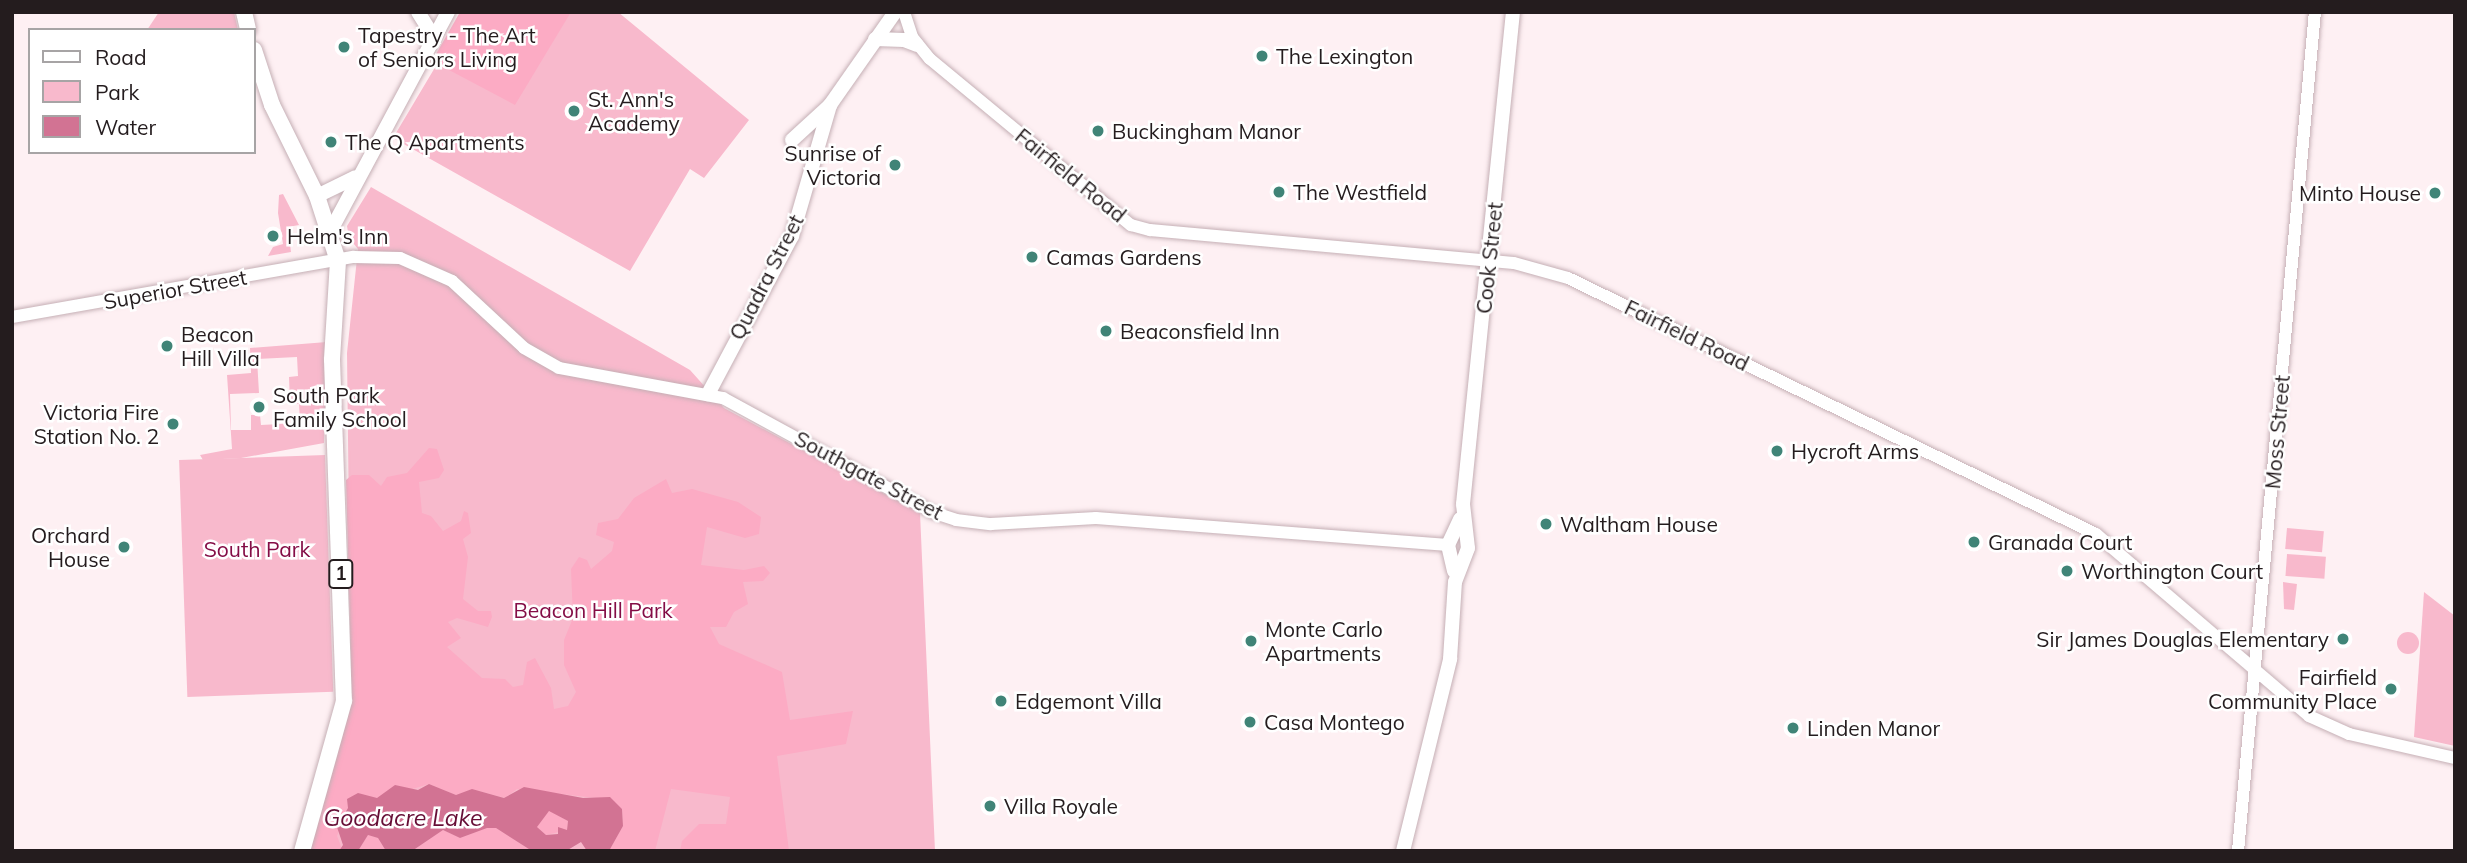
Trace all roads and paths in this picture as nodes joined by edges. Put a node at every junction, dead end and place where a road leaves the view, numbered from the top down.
1 (418, 12) edge
2 (448, 12) edge
3 (895, 12) edge
4 (904, 12) edge
5 (1513, 12) edge
6 (2315, 12) edge
7 (435, 38) junction
8 (875, 39) junction
9 (917, 45) junction
10 (256, 56) edge
11 (830, 105) junction
12 (792, 139) dead end
13 (356, 177) junction
14 (317, 196) junction
15 (330, 232) junction
16 (338, 261) junction
17 (1490, 262) junction
18 (12, 317) edge
19 (708, 394) junction
20 (1456, 546) junction
21 (2254, 671) junction
22 (2455, 758) edge
23 (302, 851) edge
24 (1404, 851) edge
25 (2238, 851) edge

1 - 7 main road
2 - 7 main road
3 - 8 main road, Quadra Street
4 - 9 street, Fairfield Road
5 - 17 main road, Cook Street
6 - 21 street, Moss Street
7 - 13 main road
8 - 9 main road
8 - 11 main road, Quadra Street
9 - 17 street, Fairfield Road
10 - 14 main road, 1
11 - 12 main road
11 - 19 main road, Quadra Street
13 - 14 main road
13 - 15 main road
14 - 15 main road, 1
15 - 16 main road, 1
16 - 18 street, Superior Street
16 - 19 street, Southgate Street
16 - 23 main road, 1
17 - 20 main road, Cook Street
17 - 21 street, Fairfield Road
19 - 20 street, Southgate Street
20 - 24 main road, Cook Street
21 - 22 street, Fairfield Road
21 - 25 street, Moss Street

